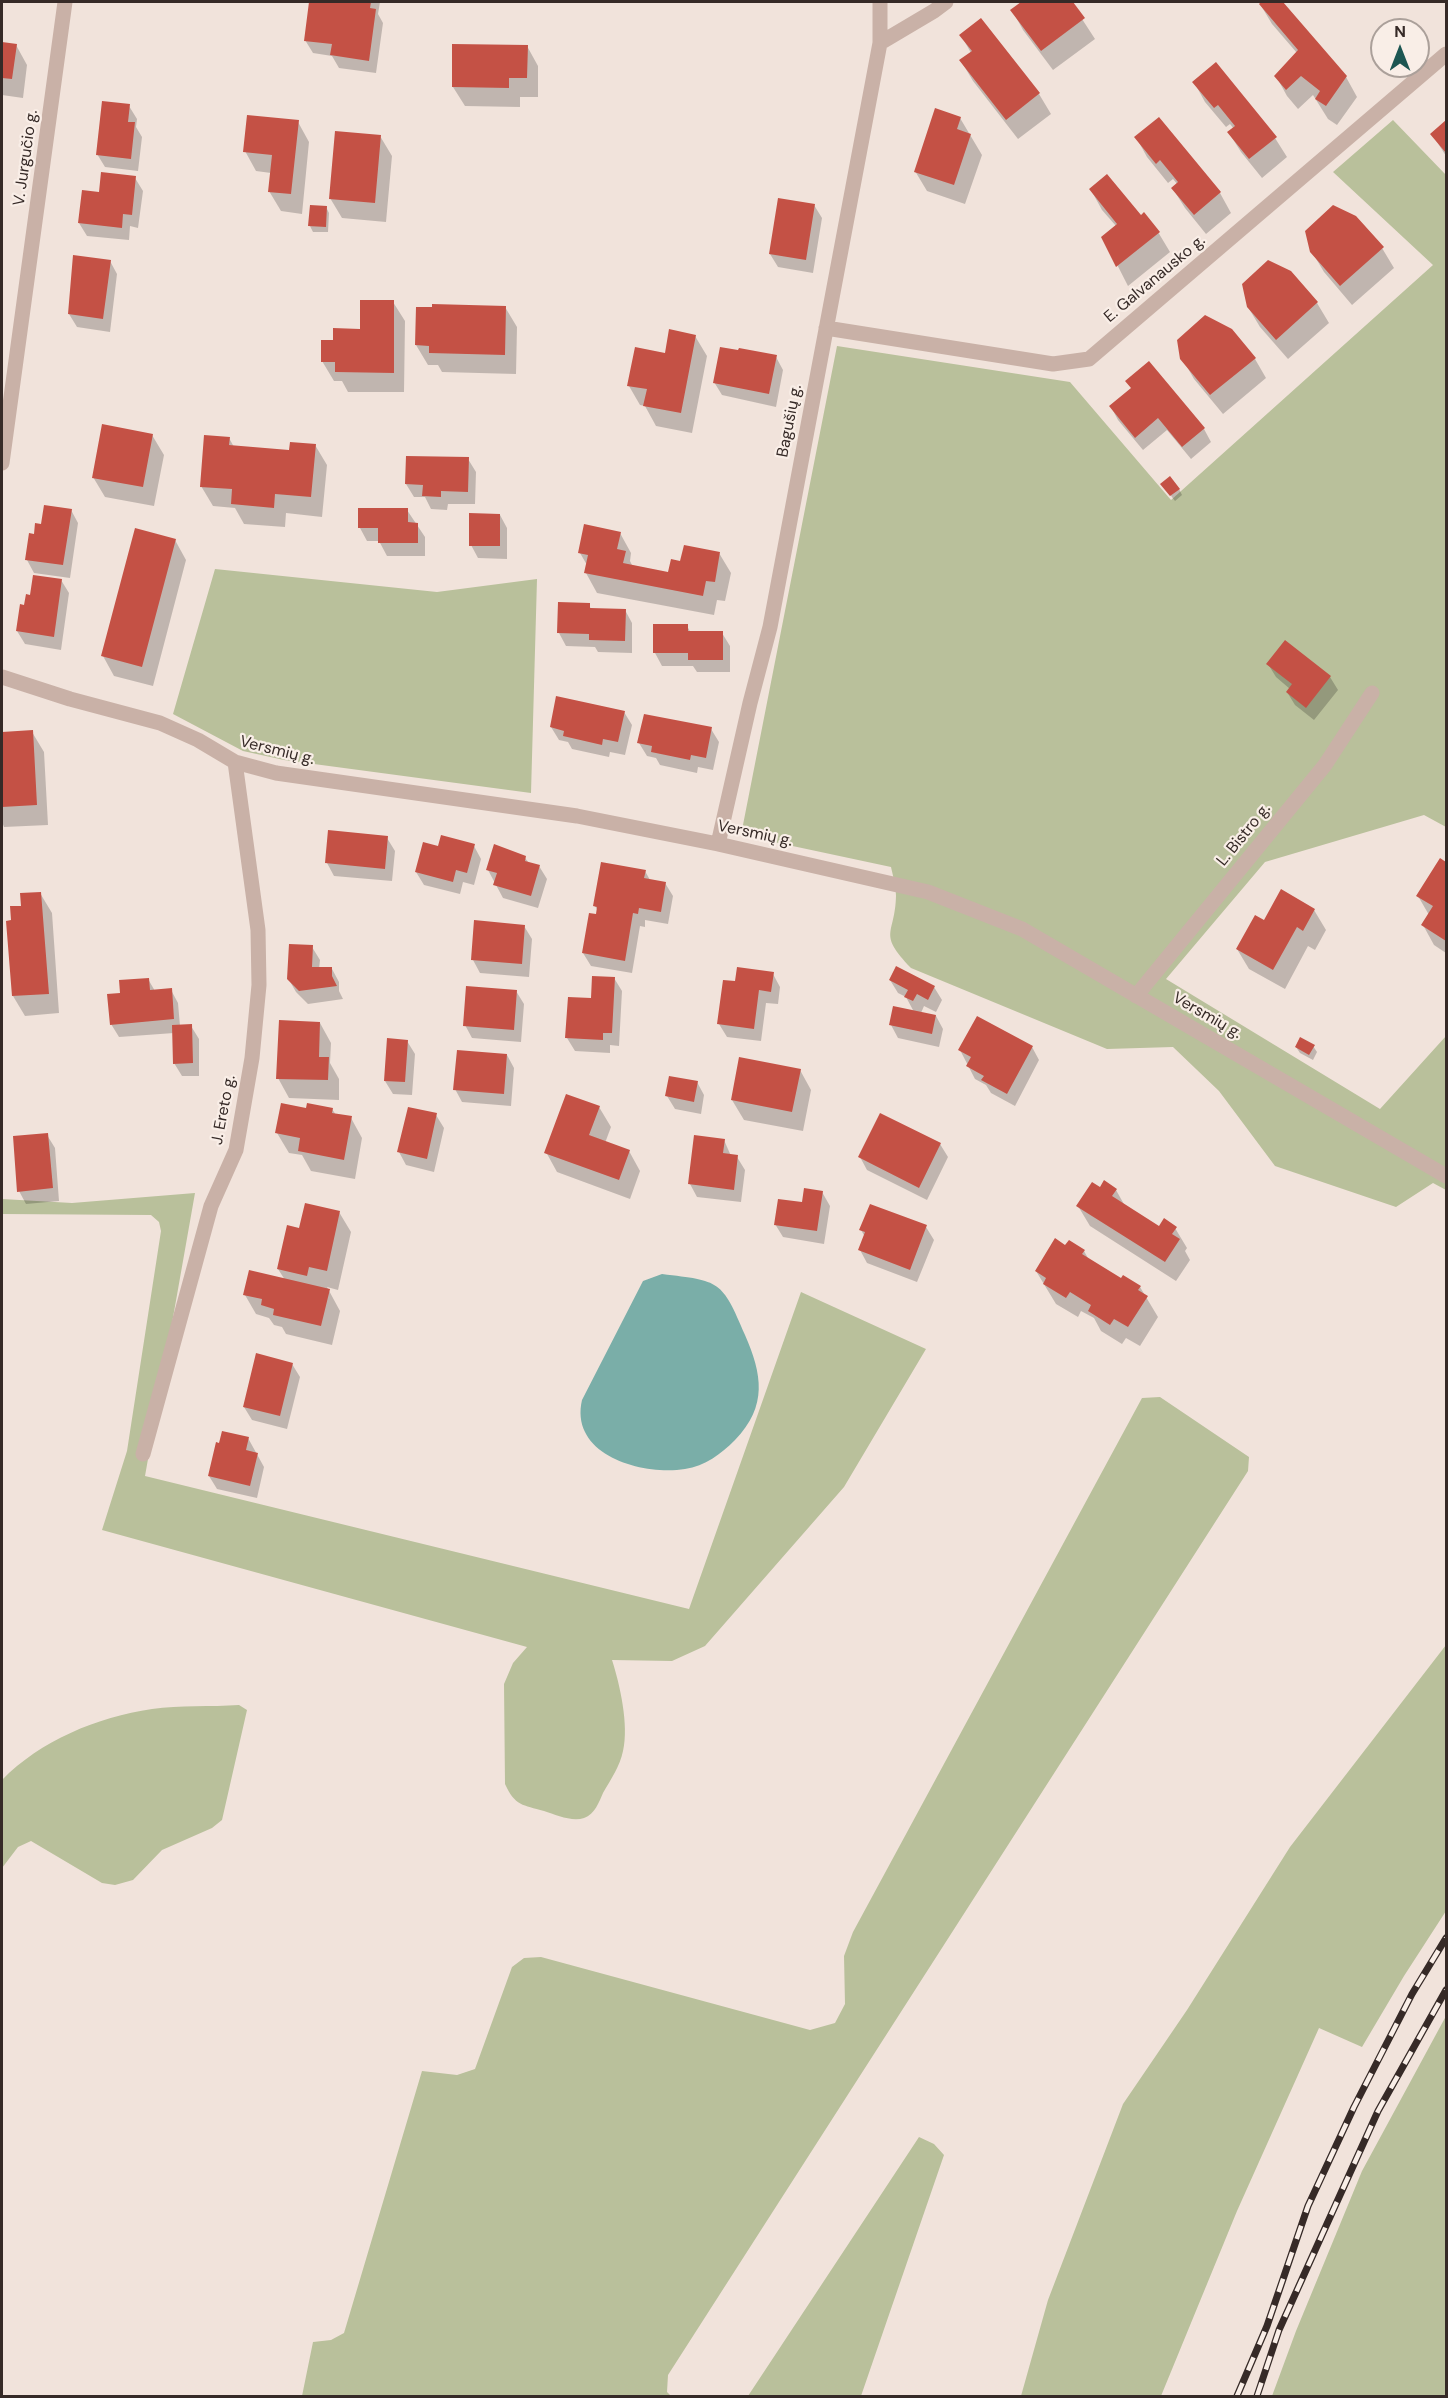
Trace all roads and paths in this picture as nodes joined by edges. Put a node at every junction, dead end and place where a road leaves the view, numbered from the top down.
1 (65, 2) edge
2 (880, 2) edge
3 (946, 2) edge
4 (880, 43) junction
5 (1446, 54) edge
6 (826, 328) junction
7 (2, 463) edge
8 (2, 677) edge
9 (1372, 693) dead end
10 (235, 762) junction
11 (718, 844) junction
12 (1136, 996) junction
13 (1446, 1176) edge
14 (143, 1455) dead end

1 - 7 street, V. Jurgučio g.
2 - 4 street, Bagušių g.
3 - 4 street
4 - 6 street, Bagušių g.
5 - 6 street, E. Galvanausko g.
6 - 11 street, Bagušių g.
8 - 10 street, Versmių g.
9 - 12 street, L. Bistro g.
10 - 11 street, Versmių g.
10 - 14 street, J. Ereto g.
11 - 12 street, Versmių g.
12 - 13 street, Versmių g.

